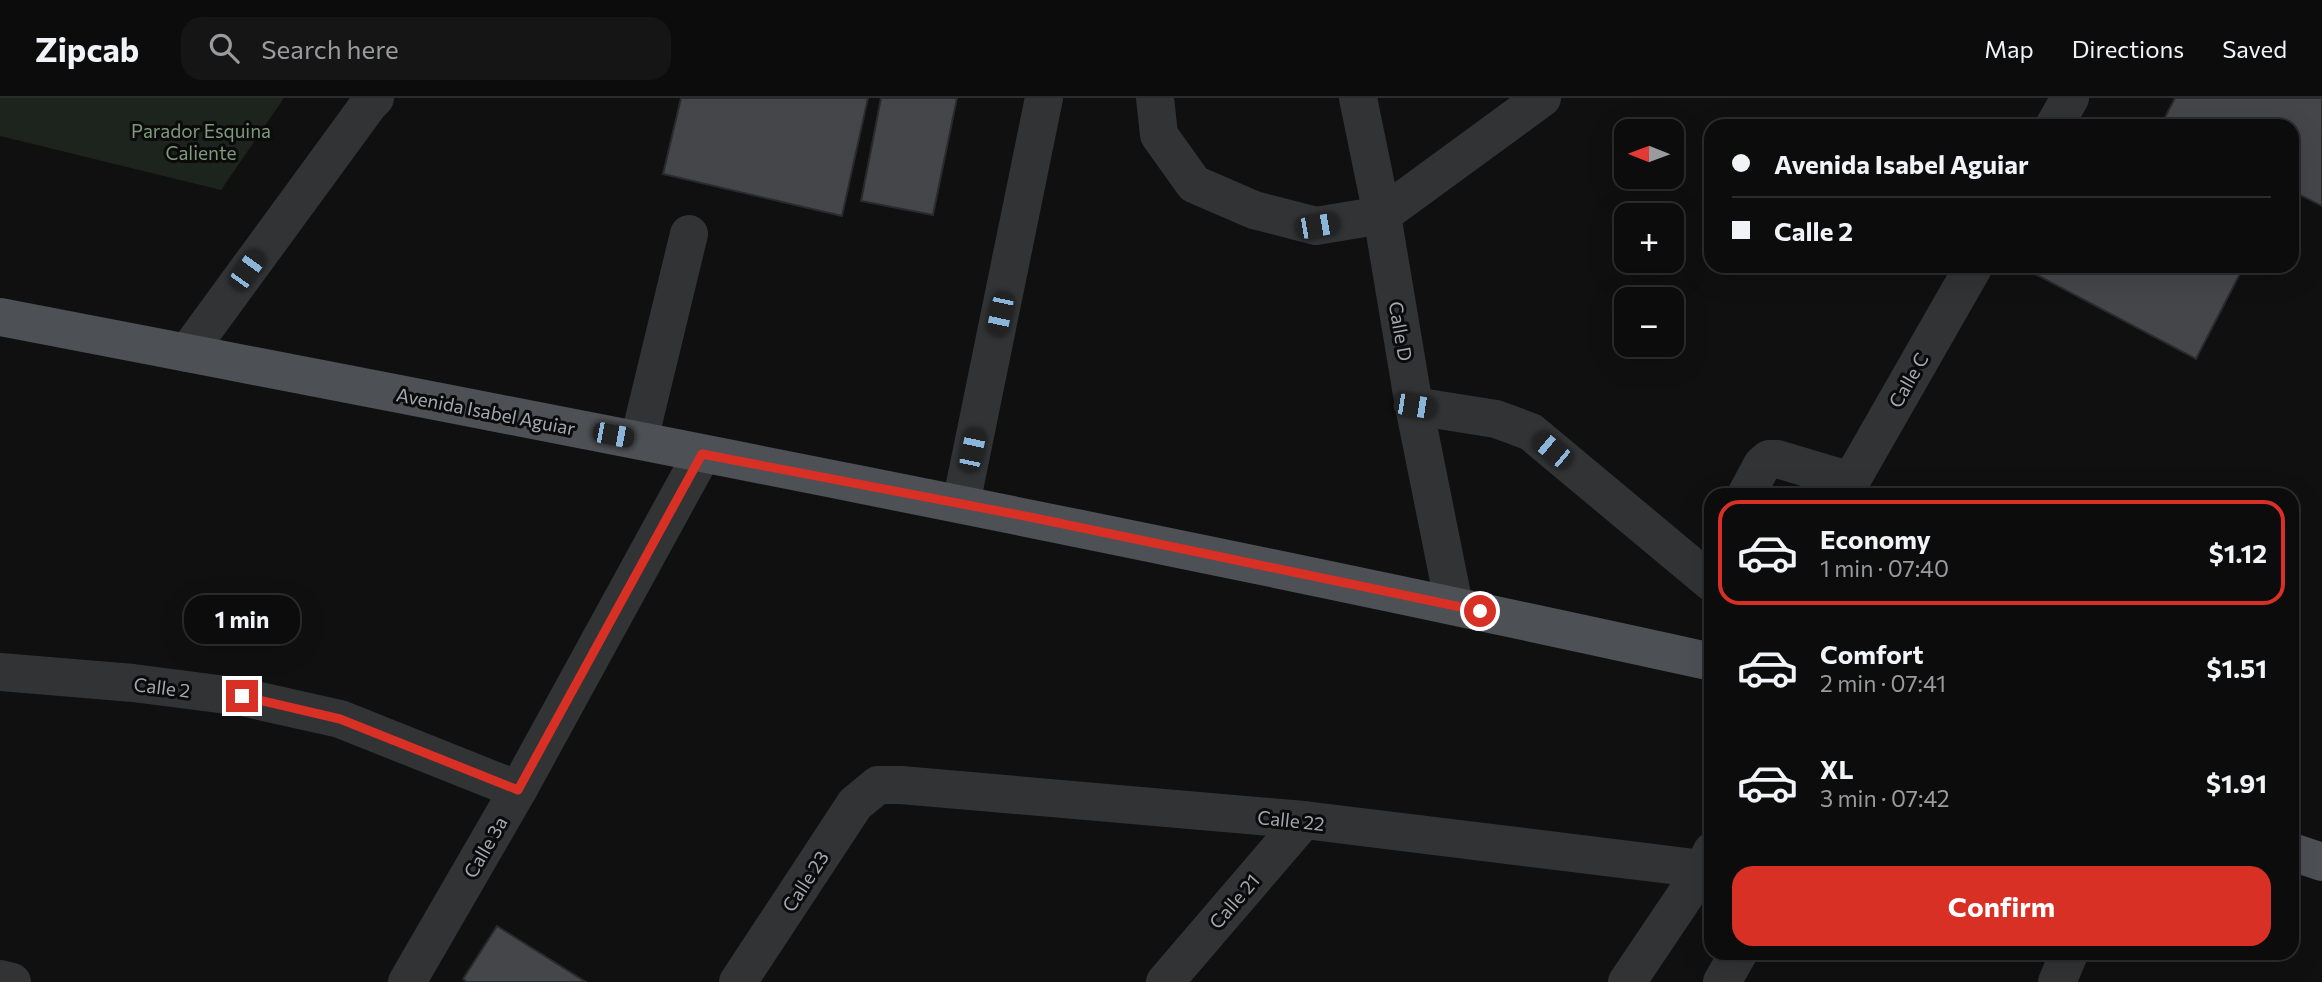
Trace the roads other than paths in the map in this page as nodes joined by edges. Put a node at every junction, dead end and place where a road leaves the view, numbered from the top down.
1 (375, 98) edge
2 (1044, 98) edge
3 (1155, 98) edge
4 (1358, 98) edge
5 (1542, 98) edge
6 (2070, 98) edge
7 (2058, 119) edge
8 (1382, 215) junction
9 (689, 234) dead end
10 (1970, 273) edge
11 (0, 317) edge
12 (187, 353) junction
13 (1414, 406) junction
14 (639, 440) junction
15 (702, 454) junction
16 (1749, 488) edge
17 (1847, 488) edge
18 (961, 504) junction
19 (1704, 569) edge
20 (1454, 606) junction
21 (1704, 660) edge
22 (0, 671) edge
23 (878, 785) joint
24 (518, 790) junction
25 (1304, 820) junction
26 (2299, 854) edge
27 (1704, 860) edge
28 (2322, 862) edge
29 (1704, 865) edge
30 (1735, 960) edge
31 (2066, 960) edge
32 (0, 979) edge
33 (12, 982) edge
34 (407, 982) edge
35 (738, 982) edge
36 (1165, 982) edge
37 (1626, 982) edge
38 (1722, 982) edge
39 (2057, 982) edge

1 - 12 street
2 - 18 street
3 - 8 street
4 - 8 street, Calle D
5 - 8 street
6 - 7 street
8 - 13 street, Calle D
9 - 14 street
10 - 17 street, Calle C
11 - 12 main road, Avenida Isabel Aguiar
12 - 14 main road, Avenida Isabel Aguiar
13 - 19 street
13 - 20 street, Calle D
14 - 15 main road, Avenida Isabel Aguiar
15 - 18 main road, Avenida Isabel Aguiar
15 - 24 street, Calle 3a
16 - 17 street
18 - 20 main road, Avenida Isabel Aguiar
20 - 21 main road, Avenida Isabel Aguiar
22 - 24 street, Calle 2
23 - 25 street, Calle 22
23 - 35 street, Calle 23
24 - 34 street, Calle 3a
25 - 27 street, Calle 22
25 - 36 street, Calle 21
26 - 28 main road
29 - 37 street
30 - 38 street
31 - 39 street
32 - 33 street

